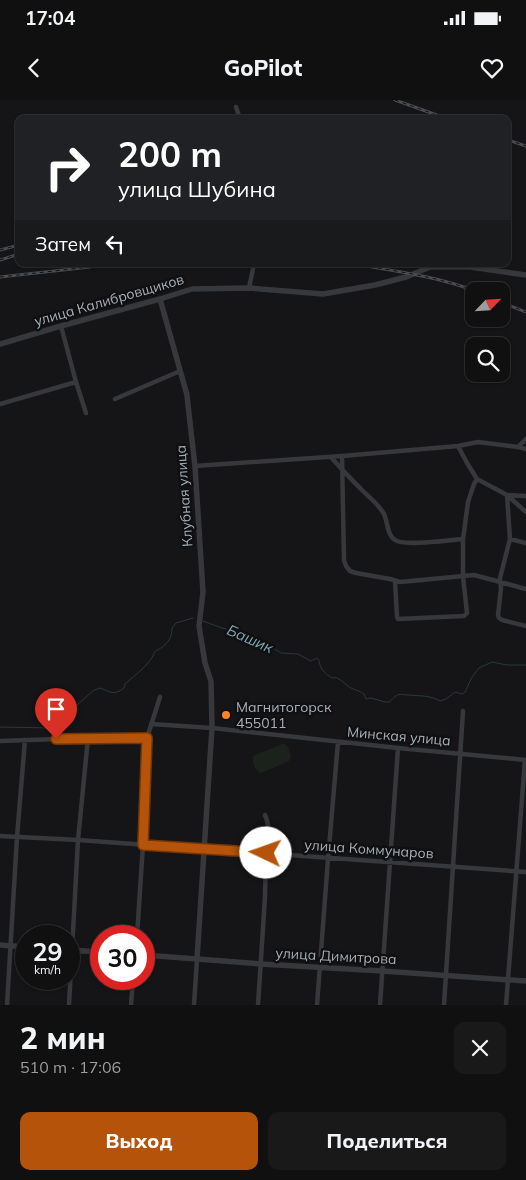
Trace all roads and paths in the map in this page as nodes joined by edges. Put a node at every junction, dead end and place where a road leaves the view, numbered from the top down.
1 (236, 107) dead end
2 (239, 115) edge
3 (253, 267) edge
4 (526, 275) edge
5 (249, 288) junction
6 (160, 299) junction
7 (61, 326) junction
8 (0, 344) edge
9 (180, 371) junction
10 (76, 382) junction
11 (115, 399) dead end
12 (0, 404) edge
13 (86, 413) dead end
14 (526, 438) edge
15 (458, 446) junction
16 (518, 447) junction
17 (526, 449) edge
18 (342, 456) junction
19 (331, 457) junction
20 (195, 466) junction
21 (342, 470) junction
22 (477, 479) junction
23 (507, 495) junction
24 (526, 496) edge
25 (526, 512) edge
26 (510, 538) junction
27 (463, 539) junction
28 (526, 543) edge
29 (463, 576) junction
30 (395, 581) junction
31 (501, 582) junction
32 (526, 589) edge
33 (526, 626) edge
34 (160, 697) dead end
35 (463, 711) dead end
36 (151, 724) junction
37 (212, 728) junction
38 (88, 738) junction
39 (147, 738) junction
40 (25, 740) junction
41 (0, 741) edge
42 (338, 742) junction
43 (398, 748) junction
44 (461, 754) junction
45 (526, 760) edge
46 (265, 815) dead end
47 (0, 836) edge
48 (17, 837) junction
49 (78, 840) junction
50 (143, 845) junction
51 (205, 850) junction
52 (266, 853) junction
53 (328, 859) junction
54 (390, 862) junction
55 (453, 866) junction
56 (516, 871) junction
57 (526, 872) edge
58 (73, 925) edge
59 (138, 925) edge
60 (0, 945) edge
61 (10, 946) junction
62 (15, 946) edge
63 (155, 956) edge
64 (197, 959) junction
65 (261, 964) junction
66 (320, 967) junction
67 (382, 971) junction
68 (446, 976) junction
69 (508, 980) junction
70 (526, 981) edge
71 (70, 990) edge
72 (132, 990) edge
73 (7, 1005) edge
74 (69, 1005) edge
75 (131, 1005) edge
76 (194, 1005) edge
77 (258, 1005) edge
78 (317, 1005) edge
79 (380, 1005) edge
80 (444, 1005) edge
81 (506, 1005) edge

1 - 2 street
3 - 5 street
4 - 5 street, улица Калибровщиков
5 - 6 street, улица Калибровщиков
6 - 7 street, улица Калибровщиков
6 - 9 street, Клубная улица
7 - 8 street, улица Калибровщиков
7 - 10 street
9 - 11 street
9 - 20 street, Клубная улица
10 - 12 street
10 - 13 street
14 - 16 street
15 - 16 street
15 - 18 street
15 - 22 street
16 - 17 street
18 - 19 street
18 - 21 street
19 - 20 street
19 - 21 street
20 - 37 street, Клубная улица
21 - 27 street
21 - 30 street
22 - 23 street
22 - 27 street
23 - 24 street
23 - 25 street
23 - 26 street
26 - 28 street
26 - 31 street
27 - 29 street
29 - 30 street
29 - 30 street
29 - 31 street
31 - 32 street
31 - 33 street
34 - 36 street
35 - 44 street
36 - 37 street, Минская улица
36 - 39 street
37 - 42 street, Минская улица
37 - 51 street, Клубная улица
38 - 39 street
38 - 40 street
38 - 49 street
39 - 50 street
40 - 41 street
40 - 48 street
42 - 43 street, Минская улица
42 - 53 street
43 - 44 street, Минская улица
43 - 54 street
44 - 45 street, Минская улица
44 - 55 street
45 - 56 street
46 - 52 street
47 - 48 street, улица Коммунаров
48 - 49 street, улица Коммунаров
48 - 61 street
49 - 50 street, улица Коммунаров
49 - 58 street
50 - 51 street, улица Коммунаров
50 - 59 street
51 - 52 street, улица Коммунаров
51 - 64 street, Клубная улица
52 - 53 street, улица Коммунаров
52 - 65 street
53 - 54 street, улица Коммунаров
53 - 66 street
54 - 55 street, улица Коммунаров
54 - 67 street
55 - 56 street, улица Коммунаров
55 - 68 street
56 - 57 street, улица Коммунаров
56 - 69 street
60 - 61 street
61 - 62 street
61 - 73 street
63 - 64 street, улица Димитрова
64 - 65 street, улица Димитрова
64 - 76 street
65 - 66 street, улица Димитрова
65 - 77 street
66 - 67 street, улица Димитрова
66 - 78 street
67 - 68 street, улица Димитрова
67 - 79 street
68 - 69 street, улица Димитрова
68 - 80 street
69 - 70 street, улица Димитрова
69 - 81 street
71 - 74 street
72 - 75 street

